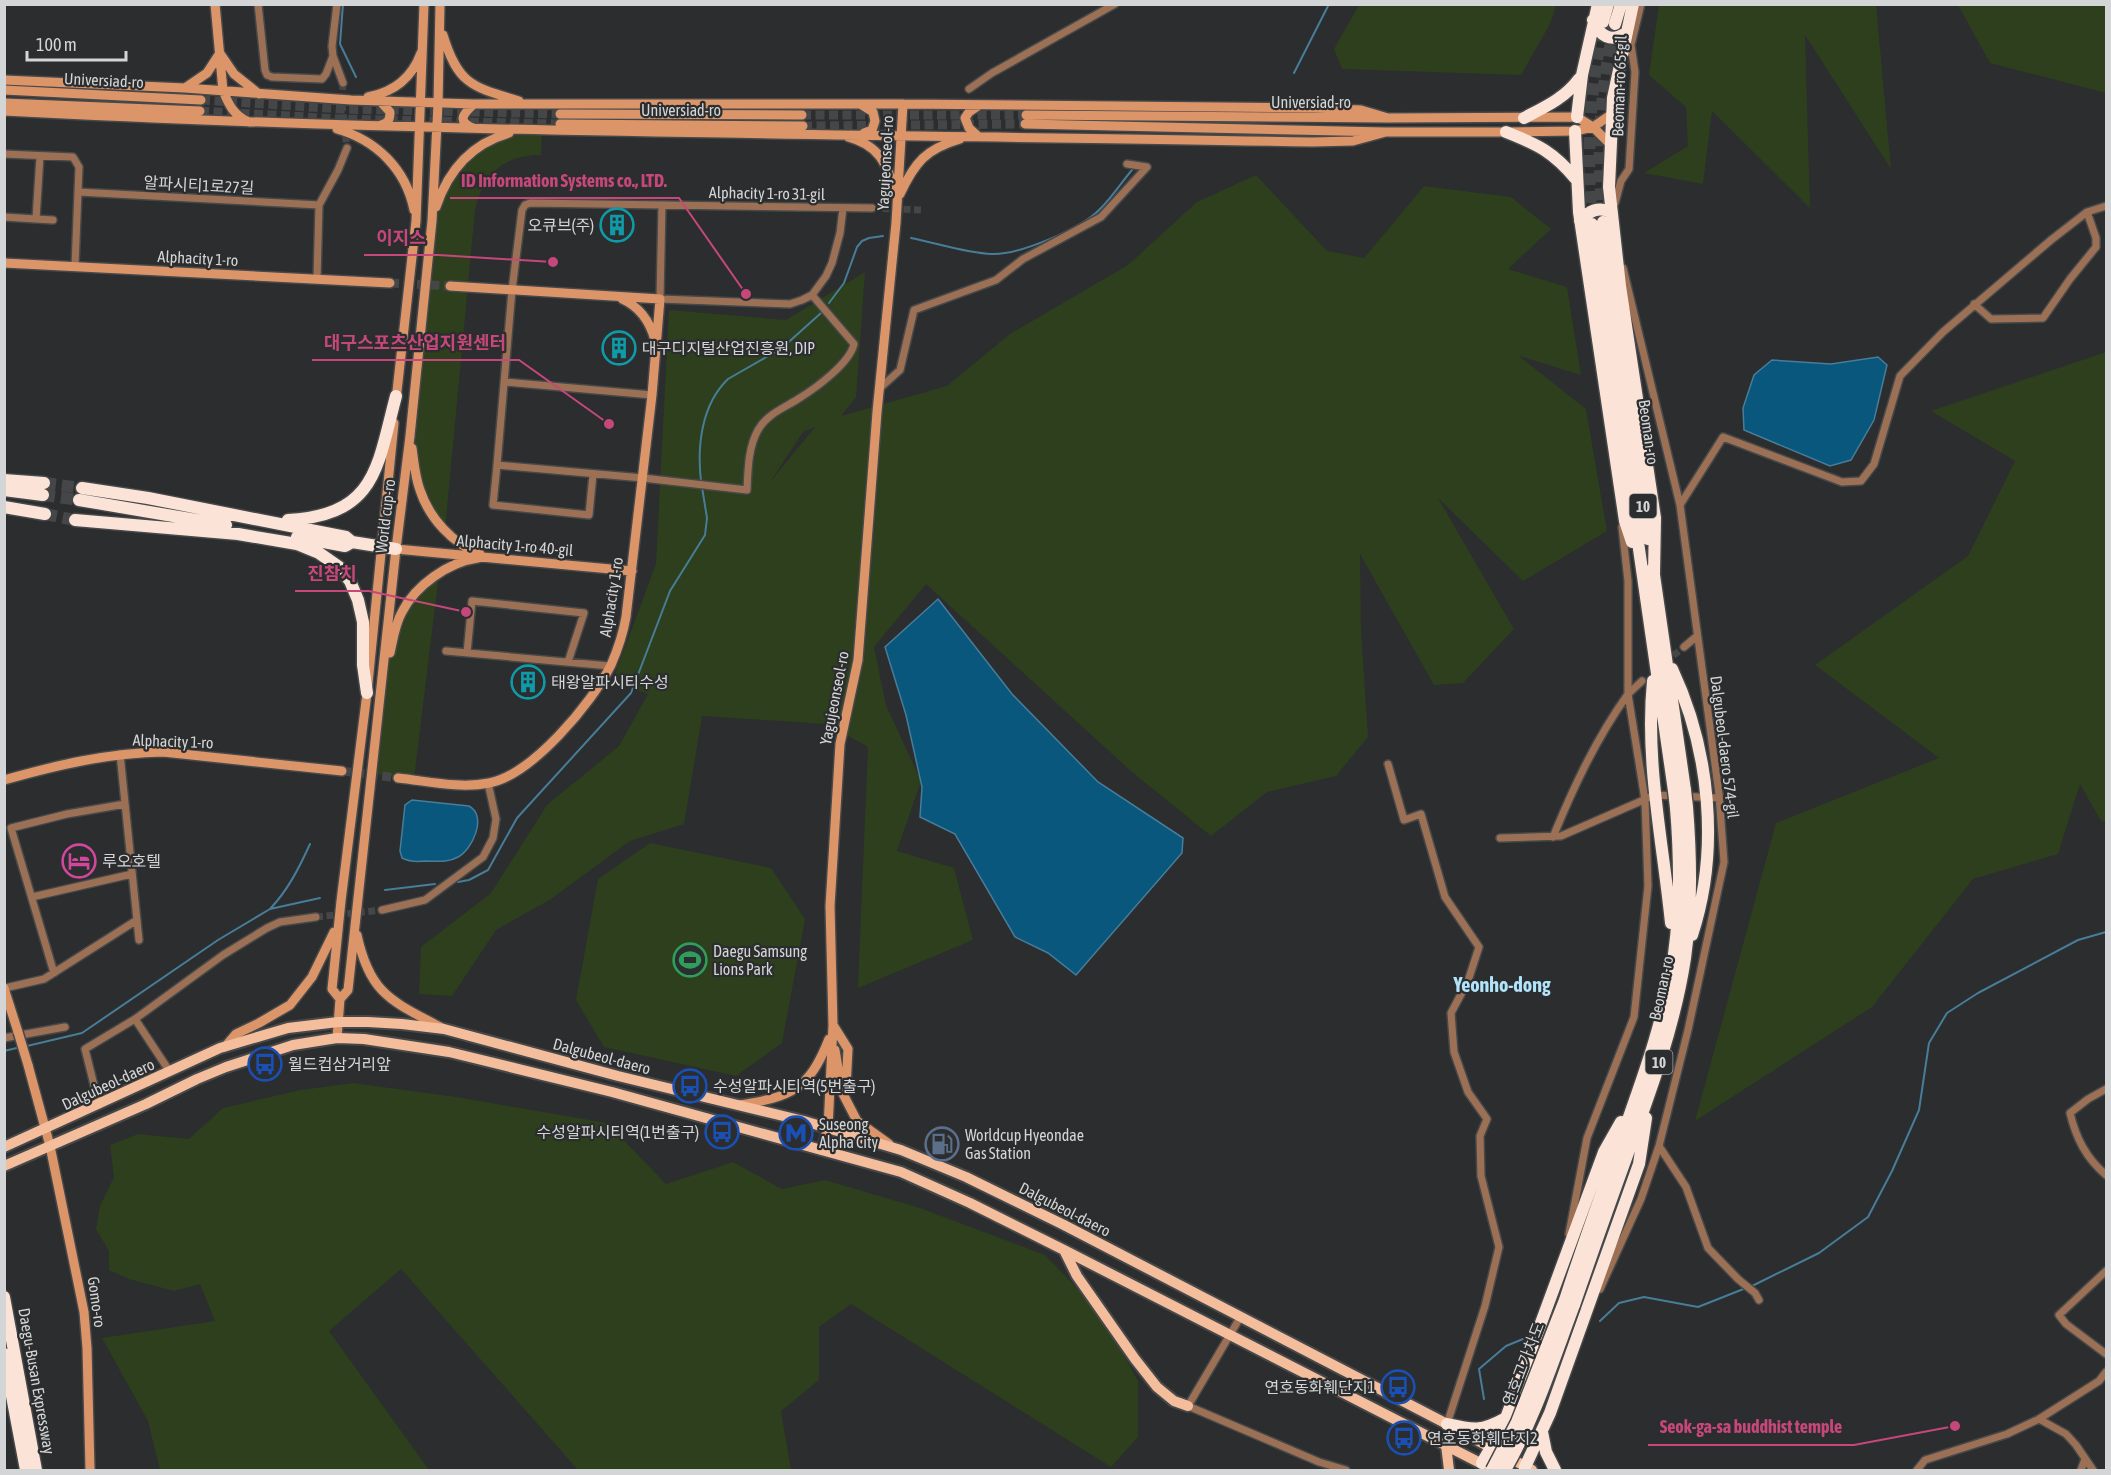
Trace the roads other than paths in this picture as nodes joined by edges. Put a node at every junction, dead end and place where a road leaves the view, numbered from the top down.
1 (215, 4) edge
2 (258, 4) edge
3 (337, 4) edge
4 (424, 4) edge
5 (440, 4) edge
6 (1115, 4) edge
7 (1598, 4) edge
8 (1608, 4) edge
9 (1621, 4) edge
10 (1633, 4) edge
11 (1641, 4) edge
12 (1604, 22) junction
13 (441, 27) junction
14 (1626, 33) junction
15 (423, 45) junction
16 (220, 53) junction
17 (333, 57) junction
18 (1582, 75) junction
19 (4, 80) edge
20 (343, 82) tunnel mouth
21 (185, 88) junction
22 (969, 89) dead end
23 (4, 90) edge
24 (223, 92) junction
25 (259, 94) junction
26 (201, 100) tunnel mouth
27 (351, 100) junction
28 (380, 100) junction
29 (4, 103) edge
30 (422, 103) junction
31 (527, 103) junction
32 (438, 104) junction
33 (474, 104) junction
34 (860, 104) junction
35 (903, 104) junction
36 (980, 105) junction
37 (4, 111) edge
38 (200, 111) tunnel mouth
39 (1612, 114) junction
40 (802, 115) tunnel mouth
41 (1577, 117) junction
42 (1388, 118) junction
43 (1524, 118) junction
44 (254, 124) junction
45 (326, 126) junction
46 (378, 126) junction
47 (803, 126) tunnel mouth
48 (421, 127) junction
49 (1593, 127) junction
50 (437, 128) junction
51 (474, 129) junction
52 (530, 130) junction
53 (1575, 131) junction
54 (1386, 132) junction
55 (1506, 132) junction
56 (862, 134) junction
57 (838, 135) junction
58 (902, 135) junction
59 (968, 137) junction
60 (981, 138) junction
61 (1610, 144) junction
62 (347, 148) tunnel mouth
63 (4, 154) edge
64 (40, 156) junction
65 (1127, 164) dead end
66 (1629, 169) joint
67 (1576, 179) junction
68 (78, 192) junction
69 (898, 199) junction
70 (319, 205) junction
71 (662, 205) junction
72 (2106, 206) edge
73 (843, 208) junction
74 (872, 208) tunnel mouth
75 (2087, 212) junction
76 (4, 217) edge
77 (36, 219) junction
78 (53, 220) dead end
79 (1597, 220) junction
80 (416, 221) junction
81 (432, 221) junction
82 (4, 263) edge
83 (75, 266) junction
84 (317, 279) junction
85 (390, 283) tunnel mouth
86 (450, 286) tunnel mouth
87 (512, 290) junction
88 (812, 295) junction
89 (617, 297) junction
90 (660, 299) junction
91 (1974, 304) junction
92 (657, 347) junction
93 (505, 382) junction
94 (880, 388) junction
95 (652, 395) junction
96 (396, 396) junction
97 (410, 436) junction
98 (1613, 447) junction
99 (497, 465) junction
100 (593, 474) junction
101 (643, 478) junction
102 (4, 480) edge
103 (4, 490) edge
104 (1680, 505) junction
105 (4, 507) edge
106 (45, 514) tunnel mouth
107 (75, 520) tunnel mouth
108 (270, 521) junction
109 (352, 542) junction
110 (382, 547) junction
111 (396, 549) junction
112 (488, 557) junction
113 (632, 571) junction
114 (1648, 573) junction
115 (1697, 636) junction
116 (1684, 647) tunnel mouth
117 (446, 651) dead end
118 (466, 653) junction
119 (1661, 658) junction
120 (568, 662) junction
121 (610, 666) junction
122 (1642, 681) dead end
123 (382, 682) junction
124 (367, 693) junction
125 (1628, 694) junction
126 (120, 754) junction
127 (1388, 764) dead end
128 (342, 771) tunnel mouth
129 (398, 777) tunnel mouth
130 (4, 780) edge
131 (488, 783) junction
132 (1650, 797) junction
133 (1714, 798) junction
134 (125, 804) junction
135 (1553, 837) junction
136 (1500, 838) dead end
137 (132, 874) junction
138 (32, 897) junction
139 (382, 910) tunnel mouth
140 (316, 917) tunnel mouth
141 (137, 920) junction
142 (339, 921) junction
143 (355, 925) junction
144 (139, 940) dead end
145 (1680, 956) junction
146 (335, 957) junction
147 (350, 972) junction
148 (54, 973) junction
149 (4, 988) edge
150 (340, 999) junction
151 (135, 1019) junction
152 (338, 1022) junction
153 (65, 1027) dead end
154 (832, 1028) junction
155 (444, 1029) junction
156 (4, 1038) edge
157 (337, 1038) junction
158 (225, 1047) junction
159 (170, 1072) junction
160 (2106, 1089) edge
161 (1644, 1091) junction
162 (99, 1105) junction
163 (737, 1105) junction
164 (828, 1128) junction
165 (46, 1129) junction
166 (50, 1144) junction
167 (1659, 1146) junction
168 (4, 1147) edge
169 (893, 1147) junction
170 (821, 1150) junction
171 (4, 1166) edge
172 (2106, 1175) edge
173 (1064, 1250) junction
174 (1563, 1265) junction
175 (2106, 1271) edge
176 (4, 1298) edge
177 (1759, 1300) dead end
178 (1569, 1302) junction
179 (1241, 1316) junction
180 (1580, 1332) junction
181 (1230, 1335) junction
182 (4, 1354) edge
183 (2106, 1354) edge
184 (2106, 1372) edge
185 (1188, 1406) junction
186 (1506, 1418) junction
187 (2039, 1419) junction
188 (1447, 1424) junction
189 (1542, 1432) junction
190 (1446, 1445) junction
191 (1491, 1448) junction
192 (2085, 1459) junction
193 (1487, 1469) edge
194 (1526, 1469) edge
195 (26, 1470) edge
196 (36, 1470) edge
197 (90, 1470) edge
198 (1346, 1470) edge
199 (1449, 1470) edge
200 (1505, 1470) edge
201 (1555, 1470) edge
202 (1917, 1470) edge
203 (2081, 1470) edge
204 (2092, 1470) edge

1 - 16 main road
2 - 17 street
3 - 17 street
4 - 15 main road, World cup-ro
5 - 13 main road
6 - 22 street
7 - 12 highway
8 - 12 highway
9 - 12 highway
10 - 14 highway
11 - 66 street, Beoman-ro 65-gil
12 - 14 highway
12 - 18 highway
13 - 31 main road
13 - 32 main road, World cup-ro
14 - 39 highway
15 - 27 main road
15 - 30 main road, World cup-ro
16 - 21 main road
16 - 24 main road
16 - 25 main road
17 - 20 street
18 - 41 highway
18 - 43 highway
19 - 21 main road
21 - 24 main road
23 - 26 main road, Universiad-ro
24 - 25 main road
24 - 44 main road
25 - 27 main road
27 - 28 main road
28 - 30 main road
28 - 46 main road
29 - 38 main road, Universiad-ro
30 - 32 main road
30 - 48 main road, World cup-ro
31 - 33 main road
31 - 34 main road
32 - 33 main road
32 - 50 main road, World cup-ro
33 - 51 main road
34 - 35 main road
34 - 56 main road
35 - 36 main road
35 - 58 main road, Yagujeonseol-ro
36 - 42 main road
36 - 60 main road
37 - 44 main road
39 - 49 main road, Universiad-ro
39 - 61 highway
40 - 47 main road, Universiad-ro
41 - 43 main road, Universiad-ro
41 - 49 main road
41 - 53 main road
42 - 43 main road, Universiad-ro
42 - 54 main road, Universiad-ro
44 - 45 main road
45 - 46 main road
45 - 80 main road
46 - 48 main road
48 - 50 main road
48 - 80 main road, World cup-ro
49 - 53 main road, Universiad-ro
49 - 61 main road
50 - 51 main road
50 - 81 main road, World cup-ro
51 - 52 main road
52 - 57 main road
52 - 81 main road
53 - 55 main road, Universiad-ro
53 - 67 highway
54 - 55 main road, Universiad-ro
54 - 60 main road
55 - 67 highway
56 - 57 main road
56 - 58 main road
57 - 69 main road
58 - 59 main road
58 - 69 main road, Yagujeonseol-ro
59 - 60 main road
59 - 69 main road
61 - 79 highway
62 - 70 street
63 - 64 street
64 - 68 street
64 - 77 street
65 - 94 street
66 - 104 street, Dalgubeol-daero 574-gil
67 - 79 highway
68 - 70 street, 알파시티1로27길
68 - 83 street
69 - 94 main road, Yagujeonseol-ro
70 - 84 street
71 - 73 street, Alphacity 1-ro 31-gil
71 - 87 street, Alphacity 1-ro 31-gil
71 - 90 street
72 - 75 street
73 - 74 street, Alphacity 1-ro 31-gil
73 - 88 street
75 - 91 street
75 - 91 street
76 - 77 street
77 - 78 street
79 - 98 highway
79 - 114 highway, Beoman-ro / 10
79 - 114 highway
80 - 96 main road, World cup-ro
81 - 97 main road, World cup-ro
82 - 83 main road, Alphacity 1-ro
83 - 84 main road, Alphacity 1-ro
84 - 85 main road, Alphacity 1-ro
86 - 87 main road
87 - 89 main road
87 - 93 street
88 - 90 street
88 - 101 street
89 - 90 main road
89 - 92 main road
90 - 92 main road, Alphacity 1-ro
91 - 104 street
92 - 95 main road, Alphacity 1-ro
93 - 95 street
93 - 99 street
94 - 154 main road, Yagujeonseol-ro
95 - 101 main road, Alphacity 1-ro
96 - 108 highway
96 - 110 main road, World cup-ro
97 - 111 main road, World cup-ro
97 - 112 main road
98 - 114 highway
98 - 125 street
99 - 100 street
99 - 100 street
100 - 101 street
101 - 113 main road, Alphacity 1-ro
102 - 103 highway
104 - 115 street, Dalgubeol-daero 574-gil
105 - 106 highway
107 - 124 highway
108 - 109 highway
108 - 109 highway
109 - 110 highway
110 - 111 highway
110 - 124 main road, World cup-ro
111 - 112 main road, Alphacity 1-ro 40-gil
111 - 123 main road, World cup-ro
112 - 113 main road, Alphacity 1-ro 40-gil
112 - 123 main road
113 - 121 main road, Alphacity 1-ro
114 - 119 highway, Beoman-ro / 10
115 - 116 street
115 - 133 street, Dalgubeol-daero 574-gil
117 - 118 street
118 - 120 street
118 - 120 street
119 - 132 highway
119 - 133 highway
119 - 145 highway, Beoman-ro / 10, bridge
120 - 121 street
121 - 131 main road, Alphacity 1-ro
122 - 125 street
123 - 143 main road, World cup-ro
124 - 142 main road, World cup-ro
125 - 132 street
125 - 135 street
126 - 128 main road, Alphacity 1-ro
126 - 130 main road, Alphacity 1-ro
126 - 134 street
127 - 188 street
129 - 131 main road, Alphacity 1-ro
131 - 139 street
132 - 133 street
132 - 135 street
132 - 145 highway
132 - 174 street
133 - 145 highway
133 - 167 street, Dalgubeol-daero 574-gil
134 - 137 street
134 - 138 street
135 - 136 street
137 - 138 street
137 - 141 street
138 - 148 street
140 - 151 street
141 - 144 street
141 - 148 street
142 - 146 main road, World cup-ro
142 - 158 main road
143 - 147 main road, World cup-ro
143 - 155 main road
145 - 161 highway, Beoman-ro / 10
146 - 147 main road
146 - 150 main road, World cup-ro
147 - 150 main road, World cup-ro
148 - 149 street
149 - 165 main road, bridge
150 - 152 main road, World cup-ro
151 - 159 street
151 - 162 street
152 - 155 main road, Dalgubeol-daero
152 - 157 main road, World cup-ro
152 - 158 main road, Dalgubeol-daero
153 - 156 street
154 - 163 main road
154 - 164 main road, Yagujeonseol-ro
154 - 169 main road
155 - 163 main road, Dalgubeol-daero
157 - 166 main road, Dalgubeol-daero
157 - 170 main road, Dalgubeol-daero
158 - 159 main road, Dalgubeol-daero
159 - 162 main road, Dalgubeol-daero
160 - 172 street
161 - 174 highway
161 - 178 highway, Beoman-ro / 10
161 - 180 highway
162 - 165 main road, Dalgubeol-daero
163 - 164 main road, Dalgubeol-daero
164 - 169 main road, Dalgubeol-daero
164 - 170 main road, Yagujeonseol-ro
165 - 166 main road
165 - 168 main road, Dalgubeol-daero
166 - 171 main road, Dalgubeol-daero
166 - 197 main road, Gomo-ro
167 - 177 street
167 - 180 street, Dalgubeol-daero 574-gil
169 - 179 main road, Dalgubeol-daero
170 - 173 main road, Dalgubeol-daero
173 - 181 main road, Dalgubeol-daero
173 - 185 main road
174 - 186 highway
175 - 183 street
176 - 196 highway, Daegu-Busan Expressway
178 - 193 highway, 연호고가차도 / 10, bridge
178 - 200 highway, 연호고가차도 / 10, bridge
179 - 181 street
179 - 188 main road, Dalgubeol-daero
180 - 189 highway
181 - 185 street
181 - 190 main road, Dalgubeol-daero
182 - 195 highway, Daegu-Busan Expressway
184 - 187 street
185 - 198 street
186 - 188 highway
186 - 191 highway
187 - 192 street
187 - 202 street
188 - 191 main road, Dalgubeol-daero
189 - 194 highway
189 - 201 highway
190 - 193 main road, Dalgubeol-daero
190 - 199 main road
191 - 193 highway
191 - 194 main road, Dalgubeol-daero
192 - 203 street
192 - 204 street

